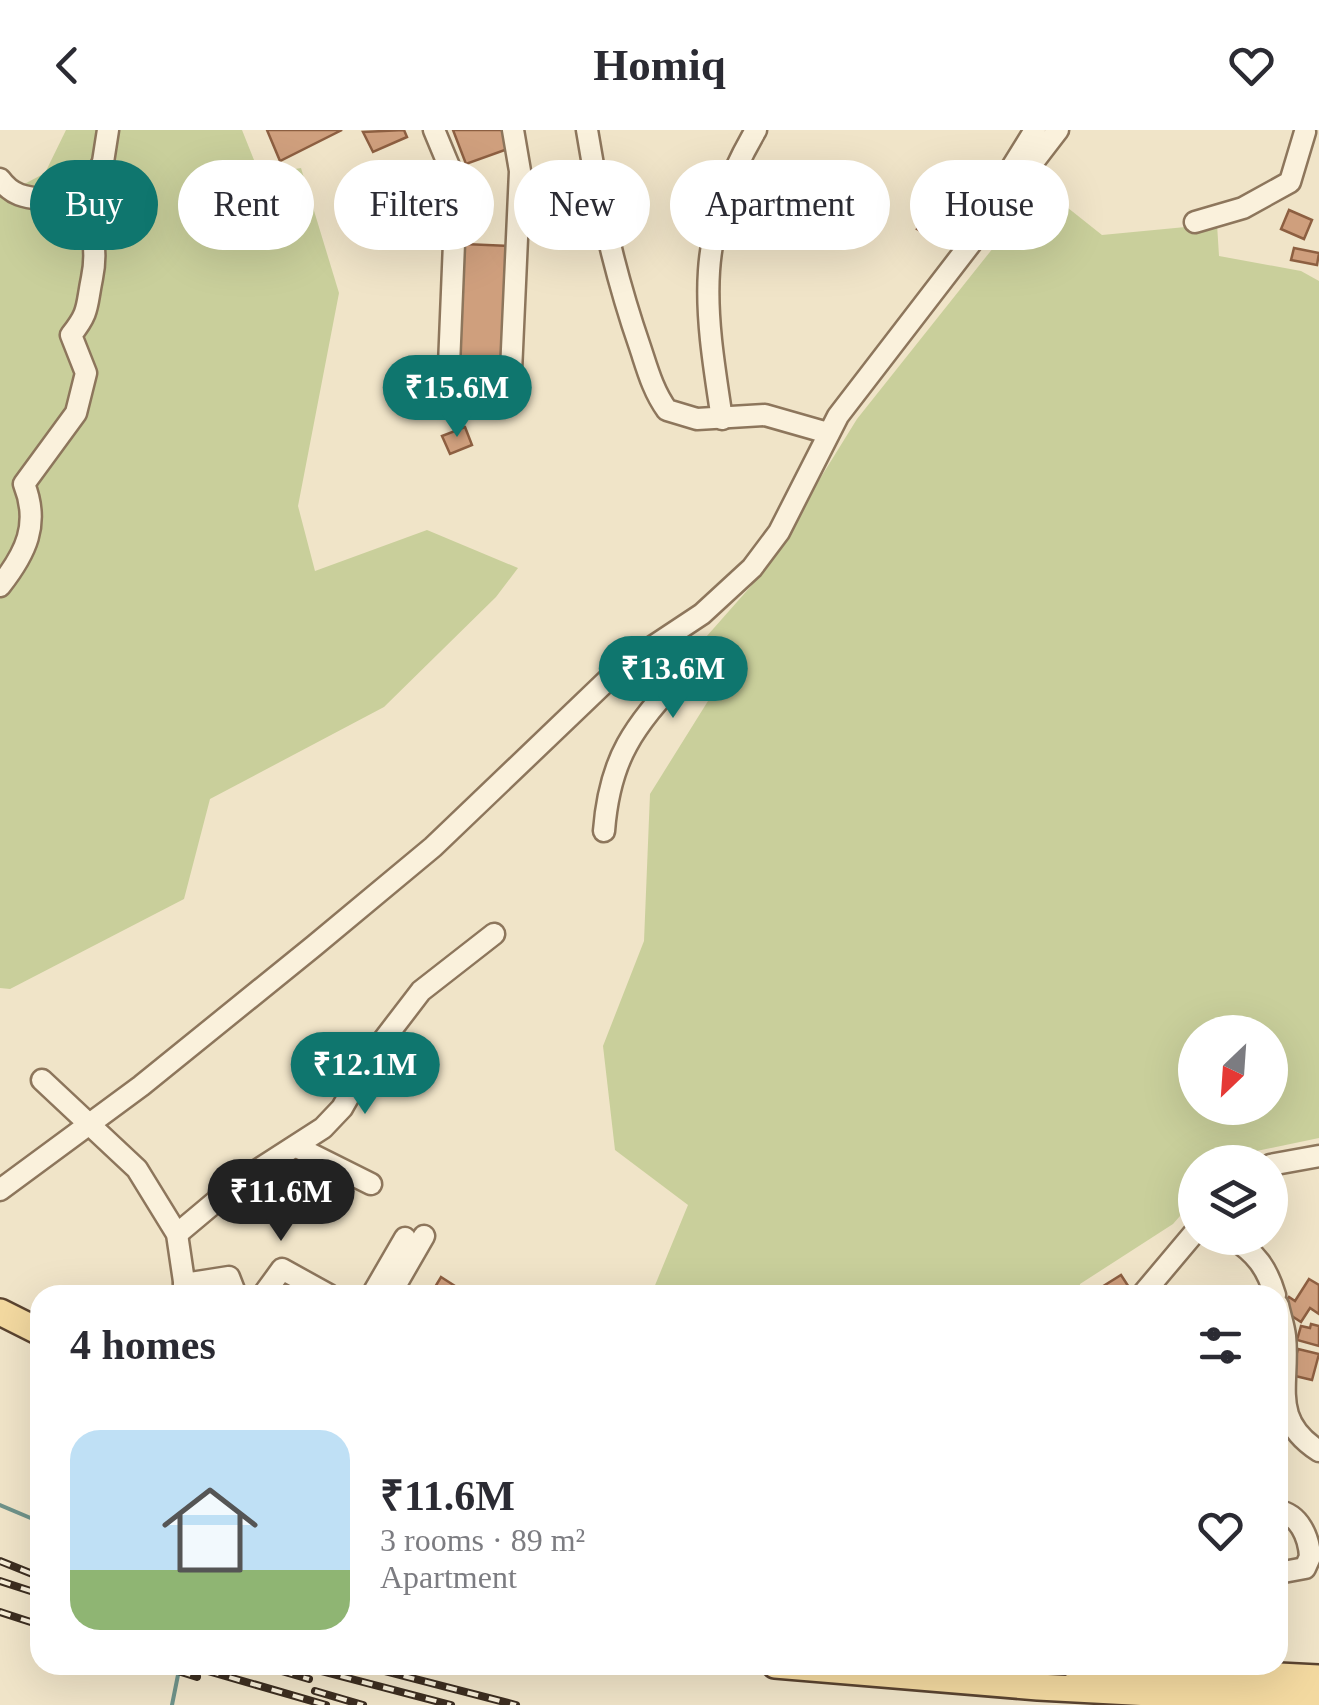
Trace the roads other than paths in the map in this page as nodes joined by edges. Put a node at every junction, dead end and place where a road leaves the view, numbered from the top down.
1 (108, 130) edge
2 (434, 130) edge
3 (513, 130) edge
4 (587, 130) edge
5 (756, 130) edge
6 (1034, 130) edge
7 (1058, 130) edge
8 (1309, 132) edge
9 (103, 160) edge
10 (1016, 160) edge
11 (1037, 160) edge
12 (0, 179) edge
13 (30, 197) edge
14 (1195, 222) dead end
15 (93, 250) edge
16 (963, 250) edge
17 (722, 419) junction
18 (828, 433) junction
19 (0, 586) edge
20 (658, 644) junction
21 (604, 831) dead end
22 (494, 934) dead end
23 (42, 1080) dead end
24 (89, 1124) junction
25 (297, 1147) junction
26 (1319, 1156) edge
27 (1288, 1162) edge
28 (372, 1184) dead end
29 (0, 1190) edge
30 (177, 1234) junction
31 (1178, 1252) edge
32 (1255, 1255) edge
33 (184, 1285) edge
34 (202, 1285) edge
35 (232, 1285) edge
36 (270, 1285) edge
37 (311, 1285) edge
38 (379, 1285) edge
39 (394, 1285) edge
40 (1150, 1285) edge
41 (1272, 1285) edge
42 (0, 1312) edge
43 (30, 1327) edge
44 (0, 1332) edge
45 (30, 1346) edge
46 (1288, 1416) edge
47 (1319, 1451) edge
48 (1288, 1514) edge
49 (1288, 1572) edge
50 (1288, 1674) edge
51 (1097, 1675) edge
52 (1177, 1677) edge
53 (1319, 1678) edge
54 (1319, 1702) edge

1 - 9 street
2 - 3 street
4 - 17 street
5 - 17 street
6 - 10 street
7 - 11 street
8 - 14 street
12 - 13 street
15 - 19 street
16 - 18 street
17 - 18 street
18 - 20 street
20 - 21 street
20 - 24 street
22 - 25 street
23 - 24 street
24 - 29 street
24 - 30 street
25 - 28 street
25 - 30 street
26 - 27 street
30 - 33 street
31 - 40 street
32 - 41 street
34 - 35 street
36 - 37 street
38 - 39 street
42 - 43 main road
44 - 45 main road
46 - 47 street
48 - 49 street
50 - 53 main road
51 - 52 main road
52 - 54 main road

